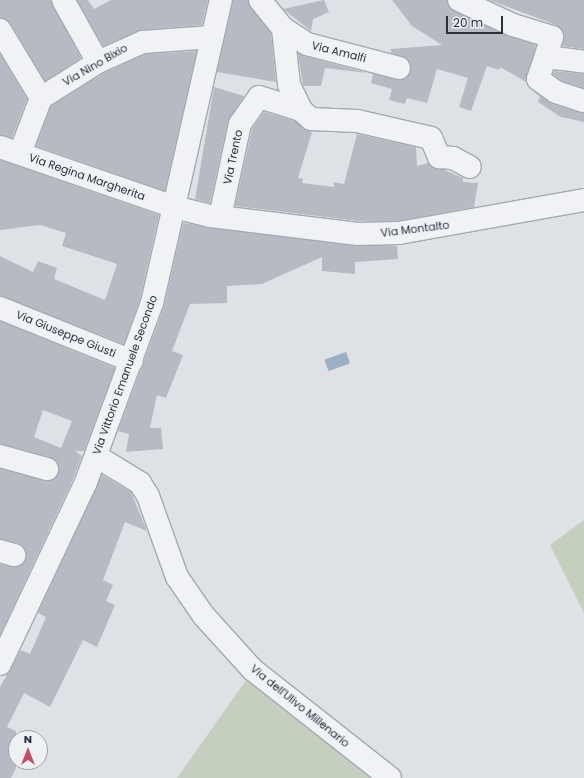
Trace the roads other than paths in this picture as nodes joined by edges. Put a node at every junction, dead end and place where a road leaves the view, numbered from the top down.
1 (63, 0) edge
2 (221, 0) edge
3 (459, 0) edge
4 (261, 1) edge
5 (283, 28) junction
6 (0, 30) edge
7 (212, 37) junction
8 (546, 57) junction
9 (98, 62) junction
10 (584, 62) edge
11 (400, 68) dead end
12 (41, 98) junction
13 (584, 101) edge
14 (301, 110) junction
15 (10, 150) edge
16 (470, 167) dead end
17 (584, 200) edge
18 (174, 207) junction
19 (220, 217) junction
20 (0, 308) edge
21 (132, 361) junction
22 (0, 456) edge
23 (96, 456) junction
24 (47, 469) dead end
25 (0, 664) edge
26 (390, 778) edge

1 - 9 street
2 - 7 street, Via Vittorio Emanuele Secondo
3 - 8 street
4 - 5 street, Via Amalfi
5 - 11 street, Via Amalfi
5 - 14 street
6 - 12 street
7 - 9 street, Via Nino Bixio
7 - 18 street, Via Vittorio Emanuele Secondo
8 - 10 street
8 - 13 street
9 - 12 street, Via Nino Bixio
12 - 15 street
14 - 16 street
14 - 19 street, Via Trento
15 - 18 street, Via Regina Margherita
17 - 19 street, Via Montalto
18 - 19 street, Via Montalto
18 - 21 street, Via Vittorio Emanuele Secondo
20 - 21 street, Via Giuseppe Giusti
21 - 23 street, Via Vittorio Emanuele Secondo
22 - 24 street
23 - 25 street, Via Vittorio Emanuele Secondo
23 - 26 street, Via dell'Ulivo Millenario

